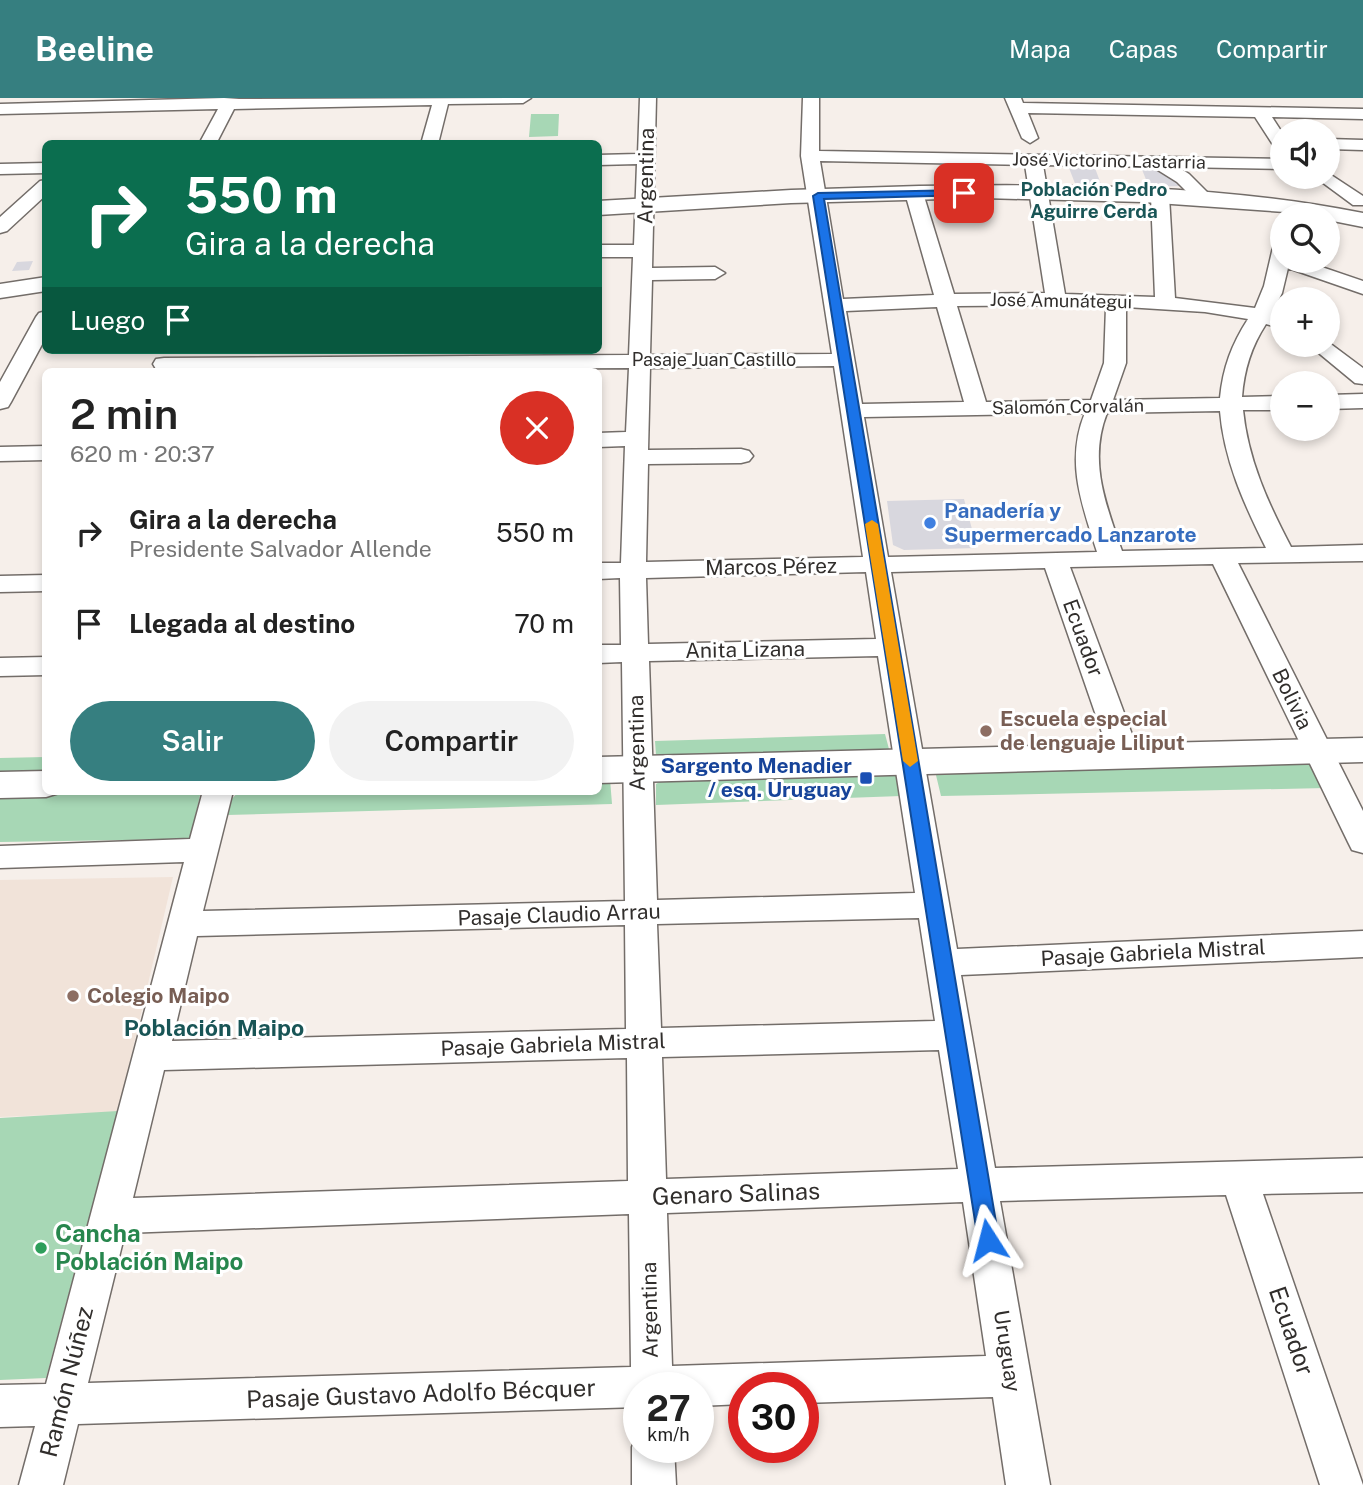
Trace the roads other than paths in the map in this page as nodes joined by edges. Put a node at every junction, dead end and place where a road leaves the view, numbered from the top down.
1 (523, 98) edge
2 (648, 98) edge
3 (811, 98) edge
4 (442, 99) edge
5 (230, 101) edge
6 (1015, 103) edge
7 (12, 105) edge
8 (1260, 112) junction
9 (1363, 114) edge
10 (0, 127) edge
11 (1270, 128) edge
12 (1030, 138) dead end
13 (209, 140) edge
14 (430, 140) edge
15 (1114, 144) dead end
16 (1340, 144) edge
17 (1363, 145) edge
18 (810, 156) junction
19 (646, 159) junction
20 (602, 160) edge
21 (1033, 160) junction
22 (1157, 162) junction
23 (1270, 164) edge
24 (42, 168) edge
25 (0, 169) edge
26 (42, 189) edge
27 (1339, 189) edge
28 (1039, 192) junction
29 (914, 193) junction
30 (818, 196) junction
31 (1160, 196) junction
32 (1205, 199) junction
33 (645, 205) junction
34 (1362, 207) edge
35 (602, 208) edge
36 (1270, 208) edge
37 (1340, 211) edge
38 (0, 226) edge
39 (602, 251) edge
40 (644, 251) junction
41 (715, 273) dead end
42 (1277, 273) edge
43 (1325, 273) edge
44 (644, 274) junction
45 (42, 285) edge
46 (1363, 288) edge
47 (0, 291) edge
48 (1056, 300) junction
49 (946, 301) junction
50 (1116, 301) junction
51 (1165, 304) junction
52 (836, 306) junction
53 (1260, 315) junction
54 (1270, 318) edge
55 (42, 324) edge
56 (485, 355) edge
57 (314, 356) edge
58 (1336, 357) edge
59 (640, 359) junction
60 (845, 360) junction
61 (165, 362) edge
62 (334, 366) edge
63 (1363, 378) edge
64 (1363, 401) edge
65 (0, 402) edge
66 (1340, 402) edge
67 (1270, 403) edge
68 (1233, 404) junction
69 (1099, 406) junction
70 (977, 408) junction
71 (853, 411) junction
72 (602, 441) edge
73 (637, 448) junction
74 (42, 453) edge
75 (0, 454) edge
76 (741, 456) dead end
77 (1363, 553) edge
78 (1282, 555) junction
79 (1222, 556) junction
80 (1112, 559) junction
81 (1055, 560) junction
82 (878, 564) junction
83 (633, 570) junction
84 (602, 571) edge
85 (42, 583) edge
86 (0, 584) edge
87 (892, 647) junction
88 (635, 653) junction
89 (602, 654) edge
90 (42, 666) edge
91 (0, 667) edge
92 (1363, 750) edge
93 (1318, 752) junction
94 (1125, 757) junction
95 (911, 762) junction
96 (637, 769) junction
97 (602, 770) edge
98 (42, 784) edge
99 (0, 785) edge
100 (217, 795) edge
101 (1363, 842) edge
102 (203, 850) junction
103 (0, 857) edge
104 (934, 905) junction
105 (641, 913) junction
106 (184, 924) junction
107 (1363, 944) edge
108 (944, 963) junction
109 (955, 1035) junction
110 (644, 1043) junction
111 (150, 1056) junction
112 (1363, 1174) edge
113 (1239, 1178) junction
114 (979, 1185) junction
115 (647, 1197) junction
116 (110, 1216) junction
117 (652, 1372) edge
118 (1011, 1376) junction
119 (714, 1385) edge
120 (623, 1388) edge
121 (61, 1404) junction
122 (0, 1406) edge
123 (653, 1463) edge
124 (41, 1485) edge
125 (654, 1485) edge
126 (1028, 1485) edge
127 (1342, 1485) edge

1 - 4 street
2 - 19 street, Argentina
3 - 18 street, Uruguay
4 - 5 street
4 - 14 street
5 - 7 street
5 - 13 street
6 - 8 street
6 - 12 street
7 - 10 street
8 - 9 street
8 - 11 street
15 - 22 street
16 - 17 street
18 - 21 street, José Victorino Lastarria
18 - 30 street, Uruguay
19 - 20 street
19 - 33 street, Argentina
21 - 22 street, José Victorino Lastarria
21 - 28 street
22 - 23 street, José Victorino Lastarria
22 - 32 street
24 - 25 street
26 - 38 street
27 - 34 street
28 - 29 main road
28 - 31 main road
28 - 48 street
29 - 30 main road
29 - 49 street
30 - 33 main road
30 - 52 street, Uruguay
31 - 32 main road
31 - 51 street
32 - 36 main road
33 - 35 main road
33 - 40 street, Argentina
34 - 37 main road
39 - 40 street
40 - 44 street, Argentina
41 - 44 street
42 - 53 street
43 - 46 street
44 - 59 street, Argentina
45 - 47 main road
48 - 49 street, José Amunátegui
48 - 50 street, José Amunátegui
49 - 52 street, José Amunátegui
49 - 70 street
50 - 51 street, José Amunátegui
50 - 69 street
51 - 53 street, José Amunátegui
52 - 60 street, Uruguay
53 - 54 street, José Amunátegui
53 - 68 street
55 - 65 street
56 - 59 street, Pasaje Juan Castillo
56 - 62 street, Pasaje Juan Castillo
57 - 61 street, Pasaje Juan Castillo
57 - 62 street, Pasaje Juan Castillo
58 - 63 street
59 - 60 street, Pasaje Juan Castillo
59 - 73 street, Argentina
60 - 71 street, Uruguay
64 - 66 street
67 - 68 street, Salomón Corvalán
68 - 69 street, Salomón Corvalán
68 - 78 street
69 - 70 street, Salomón Corvalán
69 - 80 street
70 - 71 street, Salomón Corvalán
71 - 82 street, Uruguay
72 - 73 street
73 - 76 street
73 - 83 street, Argentina
74 - 75 street
77 - 78 street, Marcos Pérez
78 - 79 street, Marcos Pérez
79 - 80 street, Marcos Pérez
79 - 93 street, Bolivia
80 - 81 street, Marcos Pérez
81 - 82 street, Marcos Pérez
81 - 94 street, Ecuador
82 - 83 street, Marcos Pérez
82 - 87 street, Uruguay
83 - 84 street, Marcos Pérez
83 - 88 street, Argentina
85 - 86 street
87 - 88 street, Anita Lizana
87 - 95 street, Uruguay
88 - 89 street, Anita Lizana
88 - 96 street, Argentina
90 - 91 street
92 - 93 main road
93 - 94 main road
93 - 101 street, Bolivia
94 - 95 main road
95 - 96 main road
95 - 104 street, Uruguay
96 - 97 main road
96 - 105 street, Argentina
98 - 99 main road
100 - 102 street, Ramón Núñez
102 - 103 street
102 - 106 street, Ramón Núñez
104 - 105 street, Pasaje Claudio Arrau
104 - 108 street, Uruguay
105 - 106 street, Pasaje Claudio Arrau
105 - 110 street, Argentina
106 - 111 street, Ramón Núñez
107 - 108 street, Pasaje Gabriela Mistral
108 - 109 street, Uruguay
109 - 110 street, Pasaje Gabriela Mistral
109 - 114 street, Uruguay
110 - 111 street, Pasaje Gabriela Mistral
110 - 115 street, Argentina
111 - 116 street, Ramón Núñez
112 - 113 street, Genaro Salinas
113 - 114 street, Genaro Salinas
113 - 127 street, Ecuador
114 - 115 street, Genaro Salinas
114 - 118 street, Uruguay
115 - 116 street, Genaro Salinas
115 - 117 street, Argentina
116 - 121 street, Ramón Núñez
118 - 119 street, Pasaje Gustavo Adolfo Bécquer
118 - 126 street, Uruguay
120 - 121 street, Pasaje Gustavo Adolfo Bécquer
121 - 122 street, Pasaje Gustavo Adolfo Bécquer
121 - 124 street, Ramón Núñez
123 - 125 street

